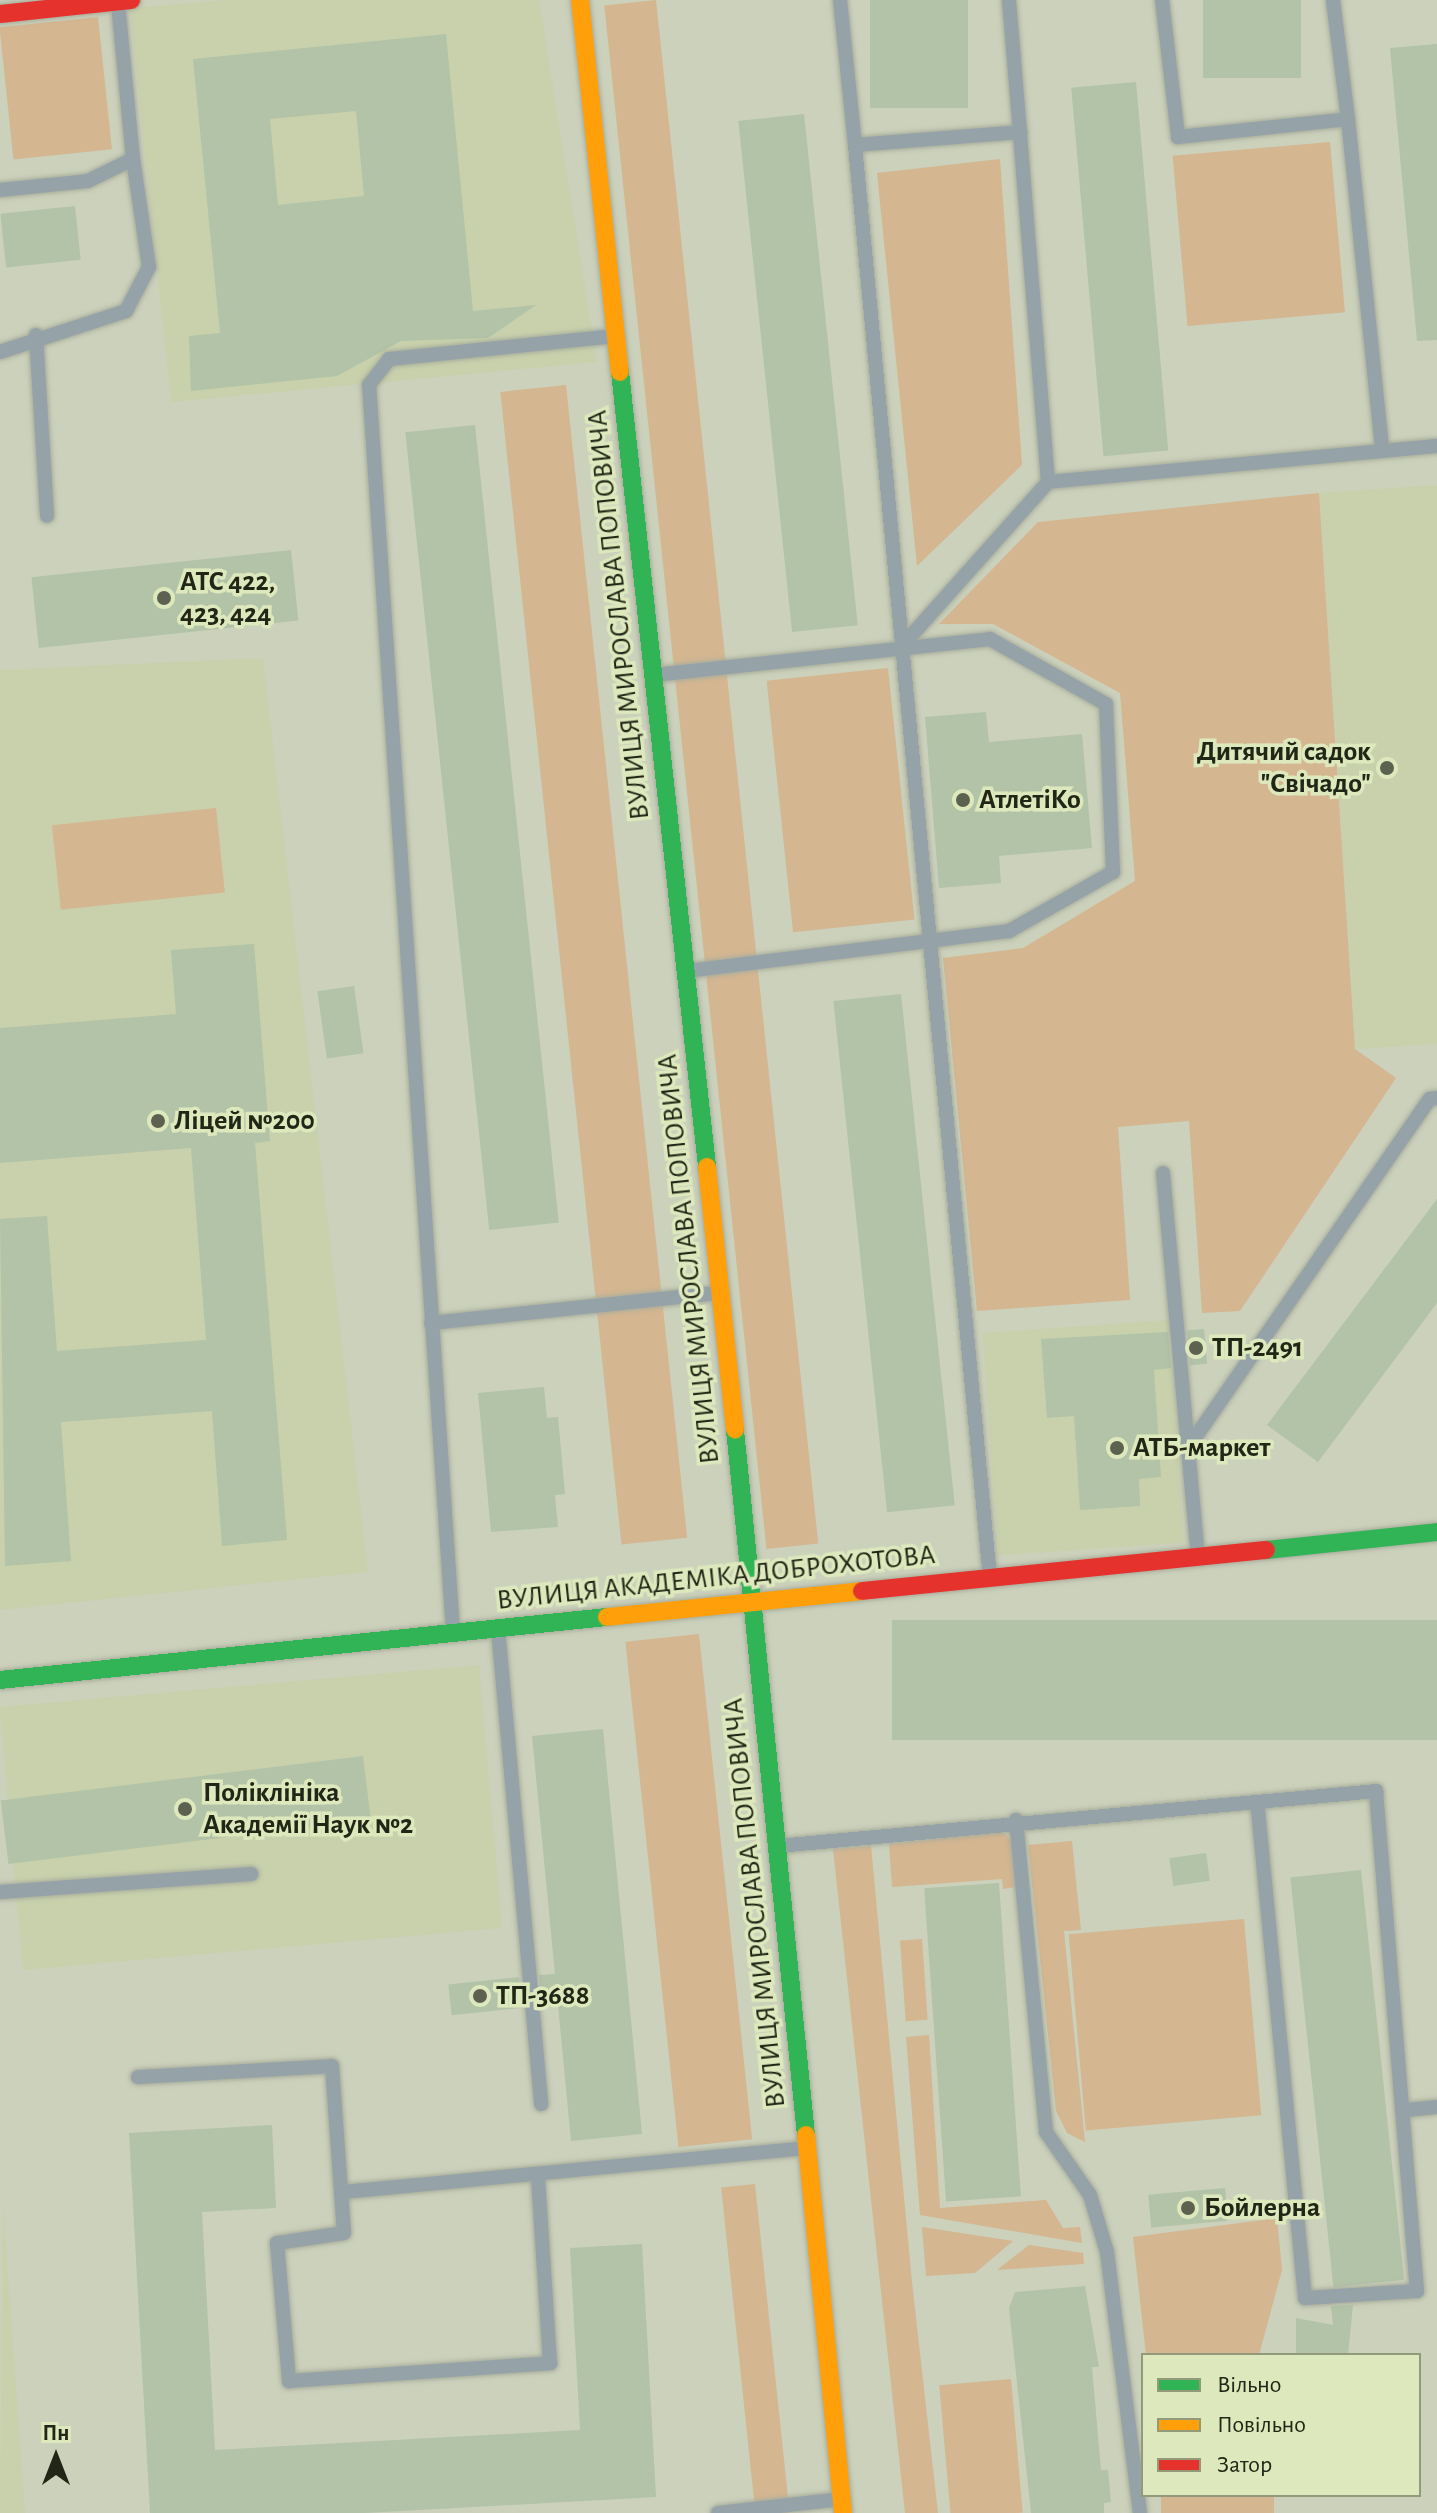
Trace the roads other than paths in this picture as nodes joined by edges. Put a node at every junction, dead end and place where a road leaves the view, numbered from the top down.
1 (580, 0) edge
2 (840, 0) edge
3 (1009, 0) edge
4 (1162, 0) edge
5 (1333, 0) edge
6 (125, 1) edge
7 (0, 14) edge
8 (1348, 119) junction
9 (1020, 132) junction
10 (855, 145) junction
11 (133, 159) junction
12 (0, 190) edge
13 (36, 335) junction
14 (617, 336) junction
15 (0, 352) edge
16 (1437, 446) edge
17 (1382, 449) junction
18 (1048, 482) junction
19 (47, 516) dead end
20 (902, 646) junction
21 (654, 675) junction
22 (929, 938) junction
23 (686, 971) junction
24 (1437, 1098) edge
25 (1163, 1173) dead end
26 (721, 1293) junction
27 (431, 1323) junction
28 (1190, 1445) junction
29 (1437, 1532) edge
30 (1198, 1556) junction
31 (990, 1578) junction
32 (754, 1602) junction
33 (498, 1629) junction
34 (453, 1634) junction
35 (0, 1680) edge
36 (1257, 1803) junction
37 (1016, 1820) junction
38 (778, 1846) junction
39 (251, 1874) dead end
40 (0, 1892) edge
41 (138, 2077) dead end
42 (541, 2104) dead end
43 (1437, 2107) edge
44 (1407, 2110) junction
45 (807, 2148) junction
46 (538, 2175) junction
47 (342, 2192) junction
48 (842, 2506) edge
49 (718, 2513) edge
50 (1140, 2513) edge

1 - 14 street, ВУЛИЦЯ МИРОСЛАВА ПОПОВИЧА
2 - 10 lane
3 - 9 lane
4 - 8 lane
5 - 8 lane
6 - 7 street
6 - 11 lane
8 - 17 lane
9 - 10 lane
9 - 18 lane
10 - 20 lane
11 - 12 lane
11 - 13 lane
13 - 15 lane
13 - 19 lane
14 - 21 street, ВУЛИЦЯ МИРОСЛАВА ПОПОВИЧА
14 - 27 lane
16 - 17 lane
17 - 18 lane
18 - 20 lane
20 - 21 lane
20 - 22 lane
20 - 22 lane
21 - 23 street, ВУЛИЦЯ МИРОСЛАВА ПОПОВИЧА
22 - 23 lane
22 - 31 lane
23 - 26 street, ВУЛИЦЯ МИРОСЛАВА ПОПОВИЧА
24 - 28 lane
25 - 28 lane
26 - 27 lane
26 - 32 street, ВУЛИЦЯ МИРОСЛАВА ПОПОВИЧА
27 - 34 lane
28 - 30 lane
29 - 30 street, ВУЛИЦЯ АКАДЕМІКА ДОБРОХОТОВА
30 - 31 street, ВУЛИЦЯ АКАДЕМІКА ДОБРОХОТОВА
31 - 32 street, ВУЛИЦЯ АКАДЕМІКА ДОБРОХОТОВА
32 - 33 street, ВУЛИЦЯ АКАДЕМІКА ДОБРОХОТОВА
32 - 38 street, ВУЛИЦЯ МИРОСЛАВА ПОПОВИЧА
33 - 34 street, ВУЛИЦЯ АКАДЕМІКА ДОБРОХОТОВА
33 - 42 lane
34 - 35 street, ВУЛИЦЯ АКАДЕМІКА ДОБРОХОТОВА
36 - 37 lane
36 - 44 lane
36 - 44 lane
37 - 38 lane
37 - 50 lane
38 - 45 street, ВУЛИЦЯ МИРОСЛАВА ПОПОВИЧА
39 - 40 lane
41 - 47 lane
43 - 44 lane
45 - 46 lane
45 - 48 street, ВУЛИЦЯ МИРОСЛАВА ПОПОВИЧА
46 - 47 lane
46 - 47 lane
48 - 49 lane

